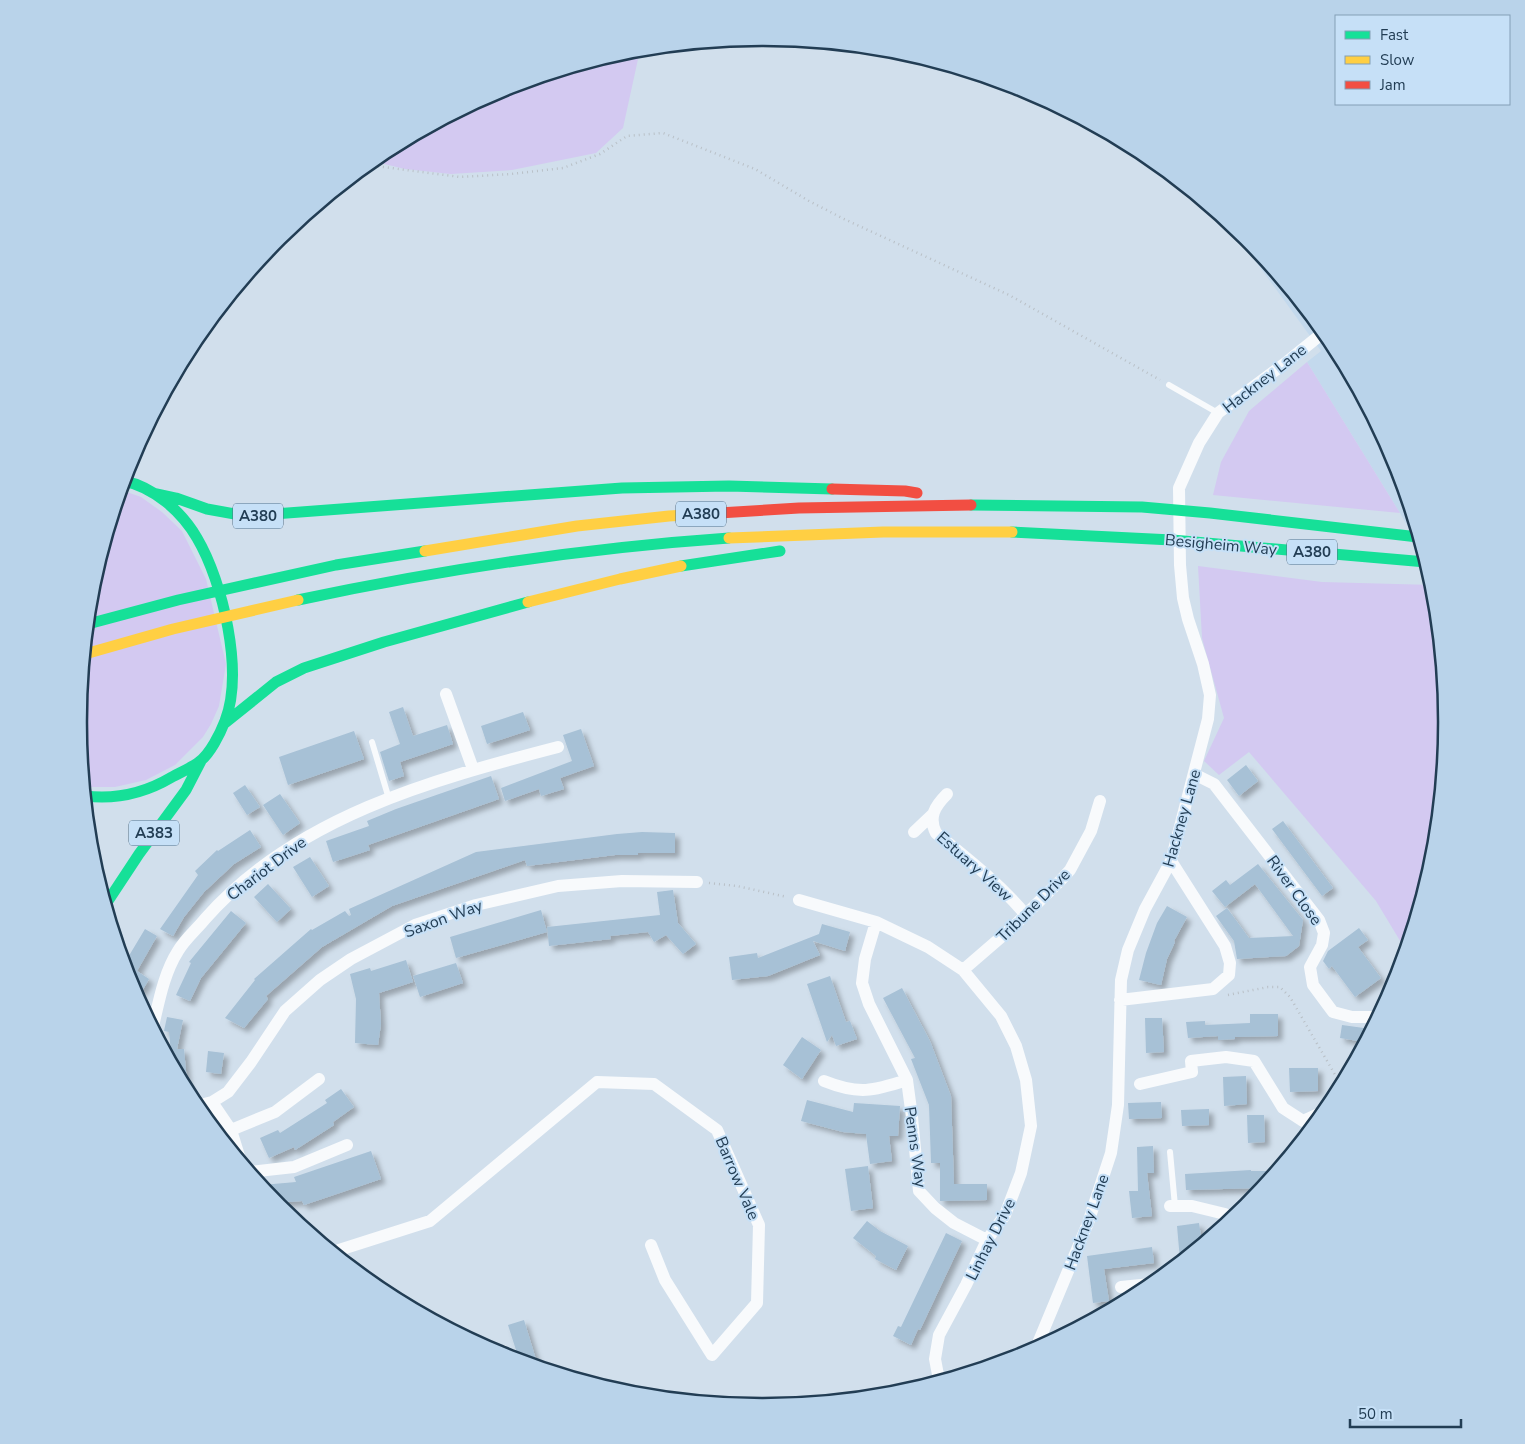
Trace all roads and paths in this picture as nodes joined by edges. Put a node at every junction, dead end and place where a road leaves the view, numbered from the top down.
1 (378, 166) edge
2 (1317, 337) edge
3 (1169, 385) joint
4 (1218, 413) junction
5 (131, 482) edge
6 (153, 493) junction
7 (984, 505) junction
8 (918, 531) junction
9 (1412, 537) edge
10 (842, 545) dead end
11 (795, 550) dead end
12 (1418, 561) edge
13 (95, 622) edge
14 (91, 652) edge
15 (446, 694) dead end
16 (225, 723) junction
17 (372, 742) dead end
18 (558, 747) dead end
19 (201, 760) junction
20 (473, 769) junction
21 (1194, 774) junction
22 (947, 794) dead end
23 (91, 797) edge
24 (389, 799) junction
25 (1100, 801) dead end
26 (933, 814) junction
27 (914, 832) dead end
28 (1171, 862) junction
29 (697, 882) joint
30 (110, 898) edge
31 (799, 900) joint
32 (1025, 914) junction
33 (876, 922) junction
34 (963, 970) junction
35 (1213, 989) junction
36 (1120, 1000) junction
37 (154, 1017) edge
38 (1371, 1017) edge
39 (1337, 1077) edge
40 (319, 1078) dead end
41 (907, 1080) junction
42 (824, 1081) dead end
43 (1140, 1084) dead end
44 (212, 1102) junction
45 (206, 1104) edge
46 (1305, 1125) edge
47 (231, 1130) junction
48 (236, 1145) edge
49 (347, 1145) dead end
50 (1170, 1152) dead end
51 (257, 1171) edge
52 (1172, 1206) joint
53 (1224, 1215) edge
54 (987, 1240) junction
55 (651, 1245) dead end
56 (341, 1249) edge
57 (1134, 1286) edge
58 (1121, 1288) dead end
59 (1040, 1337) edge
60 (938, 1375) edge

1 - 3 path
2 - 4 street, Hackney Lane
3 - 4 lane
4 - 21 street, Hackney Lane
5 - 6 main road
6 - 7 main road, A380
6 - 16 main road
7 - 9 main road, Besigheim Way / A380
7 - 13 main road, A380
8 - 10 main road, A380
8 - 12 main road, Besigheim Way / A380
8 - 14 main road, A380
11 - 16 main road
15 - 20 street
16 - 19 main road
17 - 24 lane
18 - 20 street, Chariot Drive
19 - 23 main road
19 - 30 main road, A383
20 - 24 street, Chariot Drive
21 - 28 street, Hackney Lane
21 - 38 street, River Close
22 - 26 street, Estuary View
24 - 37 street, Chariot Drive
25 - 32 street, Tribune Drive
26 - 27 street, Estuary View
26 - 32 street, Estuary View
28 - 35 street
28 - 36 street, Hackney Lane
29 - 31 path
29 - 44 street, Saxon Way
31 - 33 street, Linhay Drive
32 - 34 street, Tribune Drive
33 - 34 street, Linhay Drive
33 - 41 street, Penns Way
34 - 54 street, Linhay Drive
35 - 36 street
35 - 39 path
36 - 59 street, Hackney Lane
40 - 47 street
41 - 42 street
41 - 54 street, Penns Way
43 - 46 street
44 - 45 street, Saxon Way
44 - 47 street
47 - 48 street
49 - 51 street
50 - 52 lane
52 - 53 street
54 - 60 street, Linhay Drive
55 - 56 street, Barrow Vale
57 - 58 street

